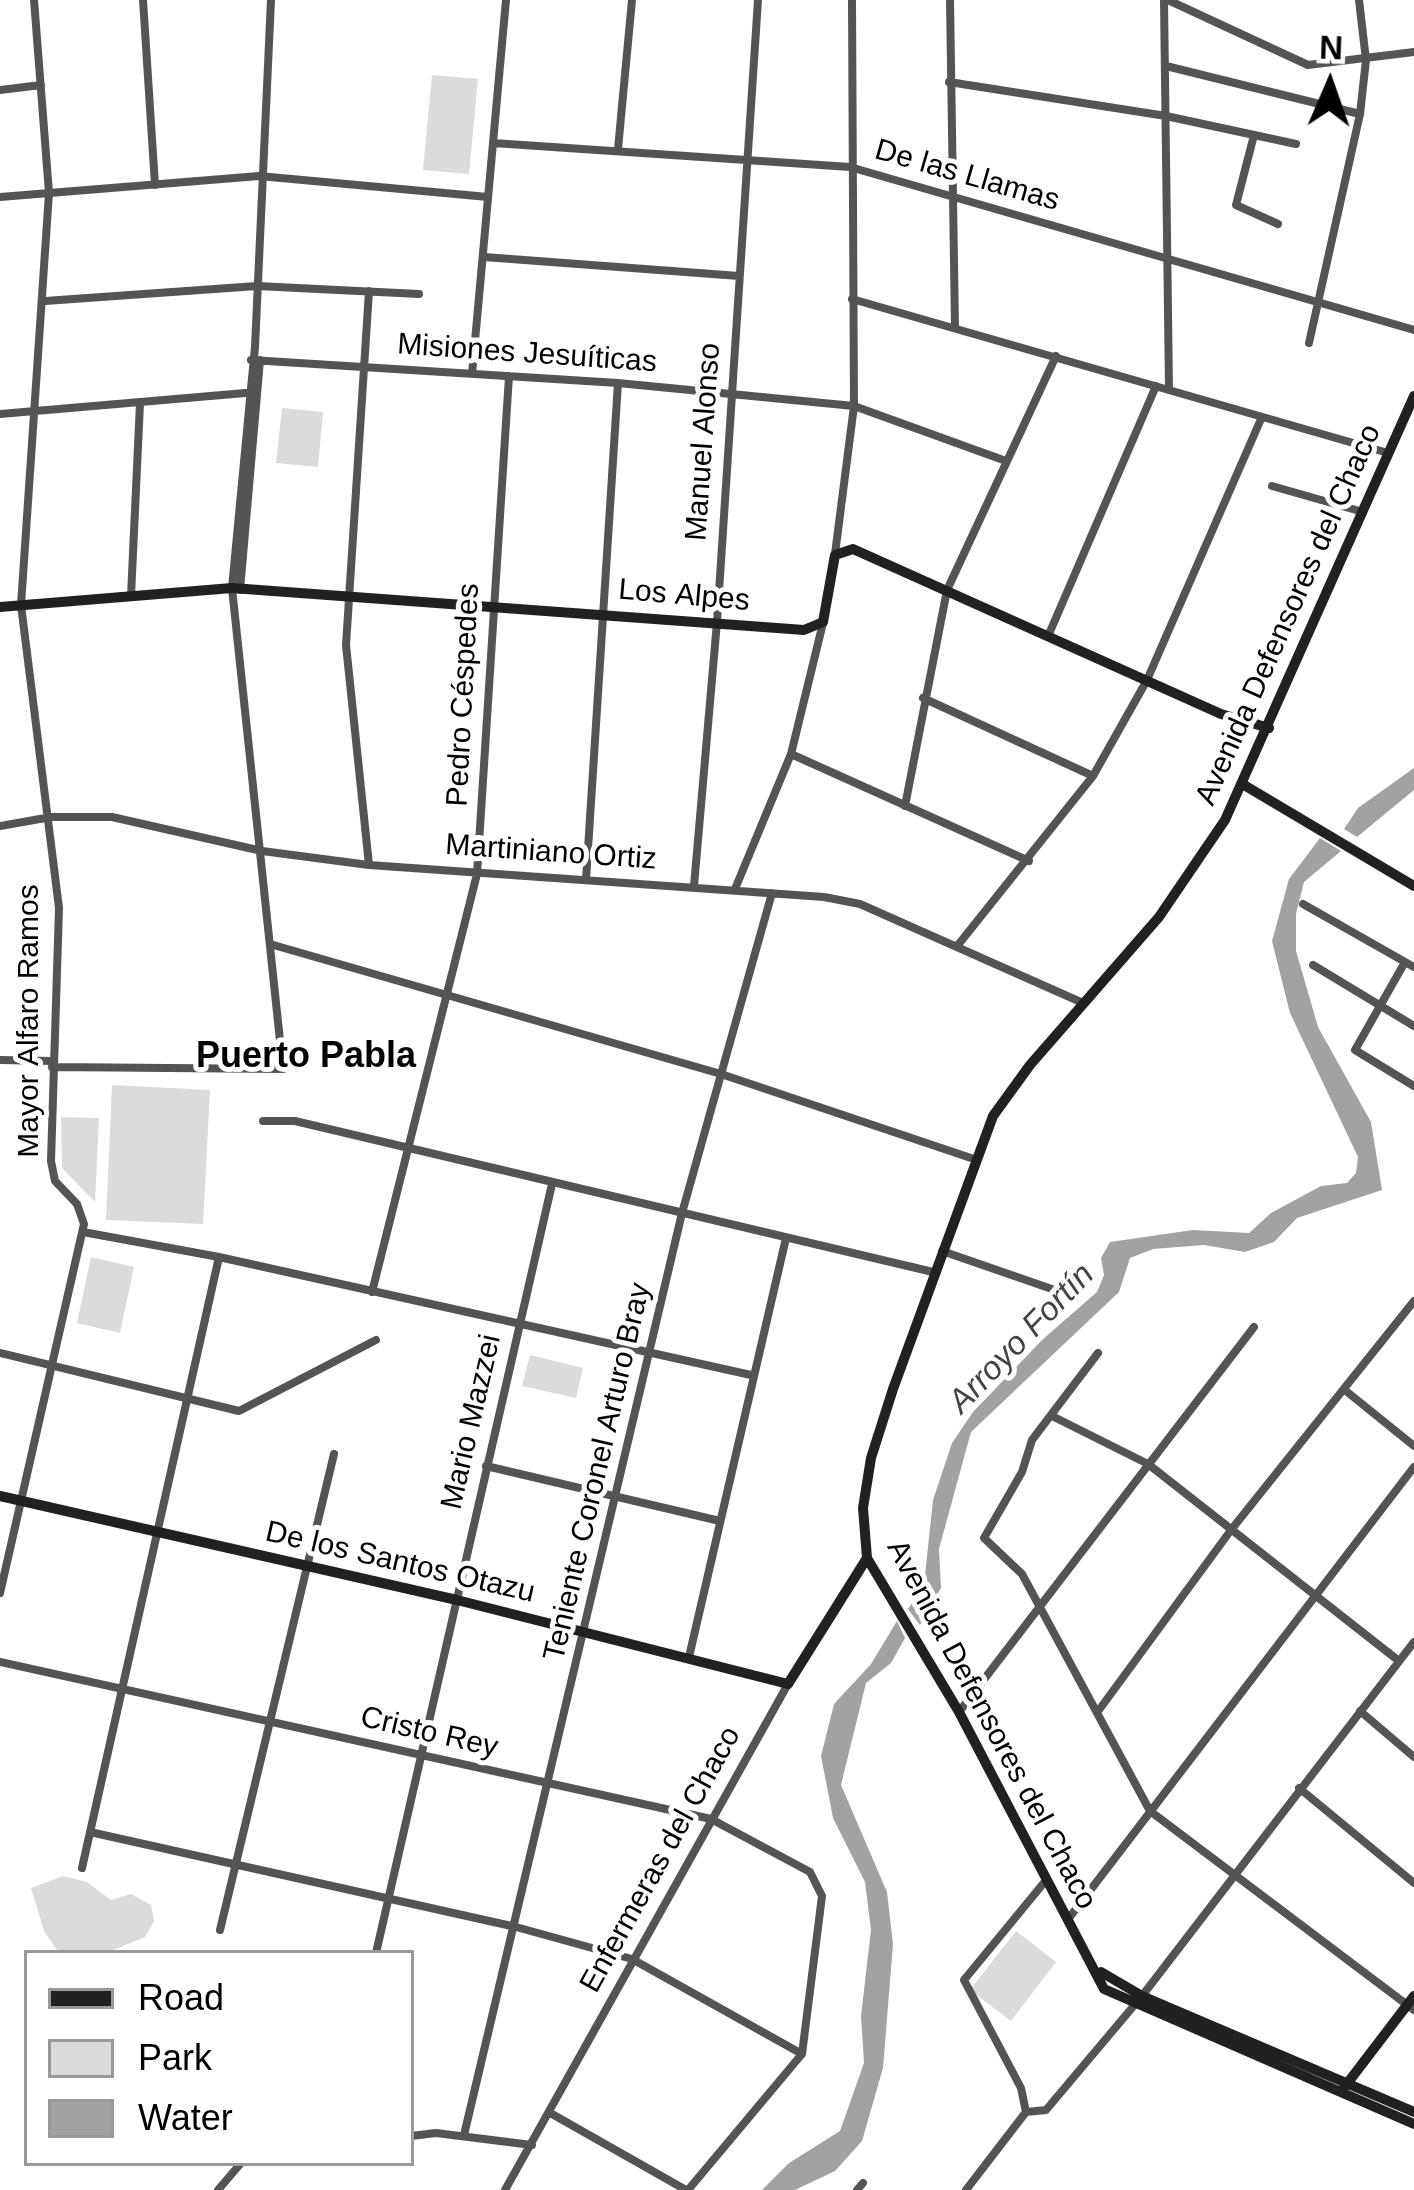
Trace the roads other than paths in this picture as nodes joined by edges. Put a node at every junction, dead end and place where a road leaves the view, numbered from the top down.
1 (34, 0) edge
2 (143, 0) edge
3 (271, 0) edge
4 (506, 0) edge
5 (632, 0) edge
6 (758, 0) edge
7 (852, 0) edge
8 (950, 0) edge
9 (1166, 0) edge
10 (1359, 0) edge
11 (1414, 52) edge
12 (1366, 60) junction
13 (1166, 66) junction
14 (949, 82) junction
15 (41, 85) junction
16 (0, 90) edge
17 (1360, 114) junction
18 (1166, 116) junction
19 (1254, 135) junction
20 (493, 143) junction
21 (1296, 144) dead end
22 (618, 149) junction
23 (748, 158) junction
24 (850, 167) junction
25 (260, 176) junction
26 (155, 185) junction
27 (50, 193) junction
28 (949, 194) junction
29 (0, 197) edge
30 (488, 197) junction
31 (1277, 224) dead end
32 (484, 257) junction
33 (1167, 259) junction
34 (739, 276) junction
35 (257, 286) junction
36 (369, 291) junction
37 (419, 293) dead end
38 (852, 299) junction
39 (45, 301) junction
40 (1322, 303) junction
41 (955, 327) junction
42 (1414, 330) edge
43 (1310, 343) dead end
44 (1056, 356) junction
45 (255, 361) junction
46 (365, 368) junction
47 (472, 374) junction
48 (509, 376) junction
49 (618, 383) junction
50 (1156, 386) junction
51 (1168, 390) junction
52 (252, 392) junction
53 (731, 392) junction
54 (1414, 396) edge
55 (140, 403) junction
56 (854, 406) junction
57 (36, 411) junction
58 (0, 414) edge
59 (1261, 419) junction
60 (1388, 453) junction
61 (1006, 461) junction
62 (1273, 486) dead end
63 (1363, 512) junction
64 (835, 555) junction
65 (947, 590) junction
66 (236, 592) junction
67 (131, 596) junction
68 (347, 597) junction
69 (21, 605) junction
70 (0, 607) edge
71 (493, 607) junction
72 (603, 613) junction
73 (717, 622) junction
74 (823, 622) junction
75 (1049, 634) junction
76 (1147, 680) junction
77 (923, 698) junction
78 (1269, 728) junction
79 (791, 754) junction
80 (1093, 776) junction
81 (1244, 785) junction
82 (904, 806) junction
83 (51, 818) junction
84 (0, 826) edge
85 (262, 851) junction
86 (1029, 861) junction
87 (369, 865) junction
88 (477, 874) junction
89 (586, 880) junction
90 (694, 886) junction
91 (1414, 886) edge
92 (735, 889) junction
93 (772, 892) junction
94 (1303, 904) dead end
95 (270, 944) junction
96 (958, 945) junction
97 (1410, 964) edge
98 (1313, 965) dead end
99 (448, 993) junction
100 (1083, 1003) junction
101 (1380, 1006) junction
102 (1414, 1026) edge
103 (0, 1060) edge
104 (52, 1064) junction
105 (721, 1074) junction
106 (1414, 1086) edge
107 (263, 1121) dead end
108 (406, 1150) junction
109 (974, 1159) junction
110 (553, 1184) junction
111 (682, 1213) junction
112 (83, 1232) junction
113 (786, 1238) junction
114 (942, 1251) junction
115 (219, 1257) junction
116 (933, 1272) junction
117 (373, 1292) junction
118 (1075, 1297) dead end
119 (1414, 1300) edge
120 (520, 1322) junction
121 (1254, 1327) dead end
122 (376, 1340) dead end
123 (652, 1350) junction
124 (1098, 1353) dead end
125 (0, 1354) edge
126 (48, 1365) junction
127 (751, 1375) junction
128 (1346, 1391) junction
129 (185, 1397) junction
130 (1054, 1417) junction
131 (1414, 1446) edge
132 (334, 1454) dead end
133 (1148, 1464) junction
134 (486, 1466) junction
135 (1414, 1467) edge
136 (618, 1495) junction
137 (0, 1496) edge
138 (21, 1501) junction
139 (720, 1521) junction
140 (156, 1530) junction
141 (1232, 1530) junction
142 (867, 1558) junction
143 (307, 1565) junction
144 (0, 1593) edge
145 (1314, 1595) junction
146 (457, 1600) junction
147 (1041, 1606) junction
148 (585, 1631) junction
149 (1414, 1642) edge
150 (689, 1657) junction
151 (1399, 1661) junction
152 (0, 1662) edge
153 (788, 1684) junction
154 (120, 1688) junction
155 (1100, 1710) junction
156 (1360, 1711) junction
157 (959, 1712) junction
158 (272, 1721) junction
159 (419, 1757) junction
160 (1414, 1757) edge
161 (547, 1783) junction
162 (1299, 1788) junction
163 (1150, 1811) junction
164 (711, 1820) junction
165 (90, 1832) junction
166 (82, 1868) dead end
167 (237, 1868) junction
168 (1234, 1876) junction
169 (1047, 1879) junction
170 (1414, 1883) edge
171 (386, 1901) junction
172 (1069, 1918) junction
173 (516, 1928) junction
174 (220, 1930) dead end
175 (377, 1950) edge
176 (632, 1959) junction
177 (1090, 1961) junction
178 (1138, 2000) junction
179 (1412, 2004) edge
180 (802, 2054) junction
181 (1343, 2088) junction
182 (1026, 2112) junction
183 (1414, 2112) edge
184 (552, 2114) junction
185 (1414, 2124) edge
186 (464, 2135) junction
187 (414, 2136) edge
188 (532, 2145) junction
189 (238, 2166) edge
190 (218, 2190) edge
191 (505, 2190) edge
192 (687, 2190) edge
193 (966, 2190) edge

1 - 15 street, Mayor Alfaro Ramos
2 - 26 street
3 - 25 street
4 - 20 street
5 - 22 street
6 - 23 street, Manuel Alonso
7 - 24 street
8 - 14 street
9 - 12 street
9 - 13 street
10 - 12 street
11 - 12 street
12 - 17 street
13 - 17 street
13 - 18 street
14 - 18 street
14 - 28 street
15 - 16 street
15 - 27 street, Mayor Alfaro Ramos
17 - 40 street
18 - 19 street
18 - 33 street
19 - 21 street
19 - 31 street
20 - 22 street, De las Llamas
20 - 30 street
22 - 23 street, De las Llamas
23 - 24 street, De las Llamas
23 - 34 street, Manuel Alonso
24 - 28 street, De las Llamas
24 - 38 street
25 - 26 street
25 - 30 street
25 - 35 street
26 - 27 street
27 - 29 street
27 - 39 street, Mayor Alfaro Ramos
28 - 33 street, De las Llamas
28 - 41 street
30 - 32 street
32 - 34 street
32 - 47 street
33 - 40 street, De las Llamas
33 - 51 street
34 - 53 street, Manuel Alonso
35 - 36 street
35 - 39 street
35 - 45 street
36 - 37 street
36 - 46 street
38 - 41 street
38 - 56 street
39 - 57 street, Mayor Alfaro Ramos
40 - 42 street, De las Llamas
40 - 43 street
41 - 44 street
44 - 50 street
44 - 61 street
45 - 46 street, Misiones Jesuíticas
45 - 52 street
46 - 47 street, Misiones Jesuíticas
46 - 68 street
47 - 48 street, Misiones Jesuíticas
48 - 49 street, Misiones Jesuíticas
48 - 71 street, Pedro Céspedes
49 - 53 street, Misiones Jesuíticas
49 - 72 street
50 - 51 street
50 - 75 street
51 - 59 street
52 - 55 street
52 - 66 street
53 - 56 street, Misiones Jesuíticas
53 - 73 street, Manuel Alonso
54 - 60 street, Avenida Defensores del Chaco
55 - 57 street
55 - 67 street
56 - 61 street, Misiones Jesuíticas
56 - 64 street
57 - 58 street
57 - 69 street, Mayor Alfaro Ramos
59 - 60 street
59 - 76 street
60 - 63 street, Avenida Defensores del Chaco
61 - 65 street
62 - 63 street
63 - 78 street, Avenida Defensores del Chaco
64 - 65 street
64 - 74 street
65 - 75 street
65 - 77 street
66 - 67 street, Los Alpes
66 - 68 street, Los Alpes
66 - 85 street
67 - 69 street, Los Alpes
68 - 71 street, Los Alpes
68 - 87 street
69 - 70 street, Los Alpes
69 - 83 street, Mayor Alfaro Ramos
71 - 72 street, Los Alpes
71 - 88 street, Pedro Céspedes
72 - 73 street, Los Alpes
72 - 89 street
73 - 74 street, Los Alpes
73 - 90 street, Manuel Alonso
74 - 79 street
75 - 76 street
76 - 78 street
76 - 80 street
77 - 80 street
77 - 82 street
78 - 81 street, Avenida Defensores del Chaco
79 - 82 street
79 - 92 street
80 - 86 street
81 - 91 street
81 - 100 street, Avenida Defensores del Chaco
82 - 86 street
83 - 84 street, Martiniano Ortiz
83 - 85 street, Martiniano Ortiz
83 - 104 street, Mayor Alfaro Ramos
85 - 87 street, Martiniano Ortiz
85 - 95 street
86 - 96 street
87 - 88 street, Martiniano Ortiz
88 - 89 street, Martiniano Ortiz
88 - 99 street, Pedro Céspedes
89 - 90 street, Martiniano Ortiz
90 - 92 street, Martiniano Ortiz
92 - 93 street, Martiniano Ortiz
93 - 96 street, Martiniano Ortiz
93 - 105 street, Teniente Coronel Arturo Bray
94 - 97 street
95 - 99 street
95 - 104 street
96 - 100 street, Martiniano Ortiz
97 - 101 street
98 - 101 street
99 - 105 street
99 - 108 street, Pedro Céspedes
100 - 109 street, Avenida Defensores del Chaco
101 - 102 street
101 - 106 street
103 - 104 street
104 - 112 street, Mayor Alfaro Ramos
105 - 109 street
105 - 111 street, Teniente Coronel Arturo Bray
107 - 108 street
108 - 110 street
108 - 117 street, Pedro Céspedes
109 - 114 street, Avenida Defensores del Chaco
110 - 111 street
110 - 120 street, Mario Mazzei
111 - 113 street
111 - 123 street, Teniente Coronel Arturo Bray
112 - 115 street
112 - 126 street
113 - 116 street
113 - 127 street
114 - 116 street, Avenida Defensores del Chaco
114 - 118 street
115 - 117 street
115 - 129 street
116 - 142 street, Avenida Defensores del Chaco
117 - 120 street
119 - 128 street
120 - 123 street
120 - 134 street, Mario Mazzei
121 - 133 street
122 - 129 street
123 - 127 street
123 - 136 street, Teniente Coronel Arturo Bray
124 - 130 street
125 - 126 street
126 - 129 street
126 - 138 street
127 - 139 street
128 - 131 street
128 - 141 street
129 - 140 street
130 - 133 street
130 - 147 street
132 - 143 street
133 - 141 street
133 - 147 street
134 - 136 street
134 - 146 street, Mario Mazzei
135 - 145 street
136 - 139 street
136 - 148 street, Teniente Coronel Arturo Bray
137 - 138 street, De los Santos Otazu
138 - 140 street, De los Santos Otazu
138 - 144 street
139 - 150 street
140 - 143 street, De los Santos Otazu
140 - 154 street
141 - 145 street
141 - 155 street
142 - 153 street, Enfermeras del Chaco
142 - 157 street, Avenida Defensores del Chaco
143 - 146 street, De los Santos Otazu
143 - 158 street
145 - 151 street
145 - 163 street
146 - 148 street, De los Santos Otazu
146 - 159 street, Mario Mazzei
147 - 155 street
147 - 157 street
148 - 150 street, De los Santos Otazu
148 - 161 street, Teniente Coronel Arturo Bray
149 - 151 street
150 - 153 street, De los Santos Otazu
151 - 156 street
152 - 154 street, Cristo Rey
153 - 164 street, Enfermeras del Chaco
154 - 158 street, Cristo Rey
154 - 165 street
155 - 163 street
156 - 160 street
156 - 162 street
157 - 169 street, Avenida Defensores del Chaco
158 - 159 street, Cristo Rey
158 - 167 street
159 - 161 street, Cristo Rey
159 - 171 street, Mario Mazzei
161 - 164 street, Cristo Rey
161 - 173 street, Teniente Coronel Arturo Bray
162 - 168 street
162 - 170 street
163 - 168 street
163 - 172 street
164 - 176 street, Enfermeras del Chaco
164 - 180 street, Cristo Rey
165 - 166 street
165 - 167 street
167 - 171 street
167 - 174 street
168 - 178 street
168 - 179 street
169 - 172 street, Avenida Defensores del Chaco
169 - 182 street
171 - 173 street
171 - 175 street, Mario Mazzei
172 - 177 street, Avenida Defensores del Chaco
173 - 176 street
173 - 186 street, Teniente Coronel Arturo Bray
176 - 180 street
176 - 184 street, Enfermeras del Chaco
177 - 178 street
177 - 178 street, Avenida Defensores del Chaco
178 - 181 street
178 - 182 street
179 - 181 street
180 - 192 street
181 - 183 street
181 - 185 street
182 - 193 street
184 - 188 street, Enfermeras del Chaco
184 - 192 street
186 - 187 street
186 - 188 street
188 - 191 street, Enfermeras del Chaco
189 - 190 street

